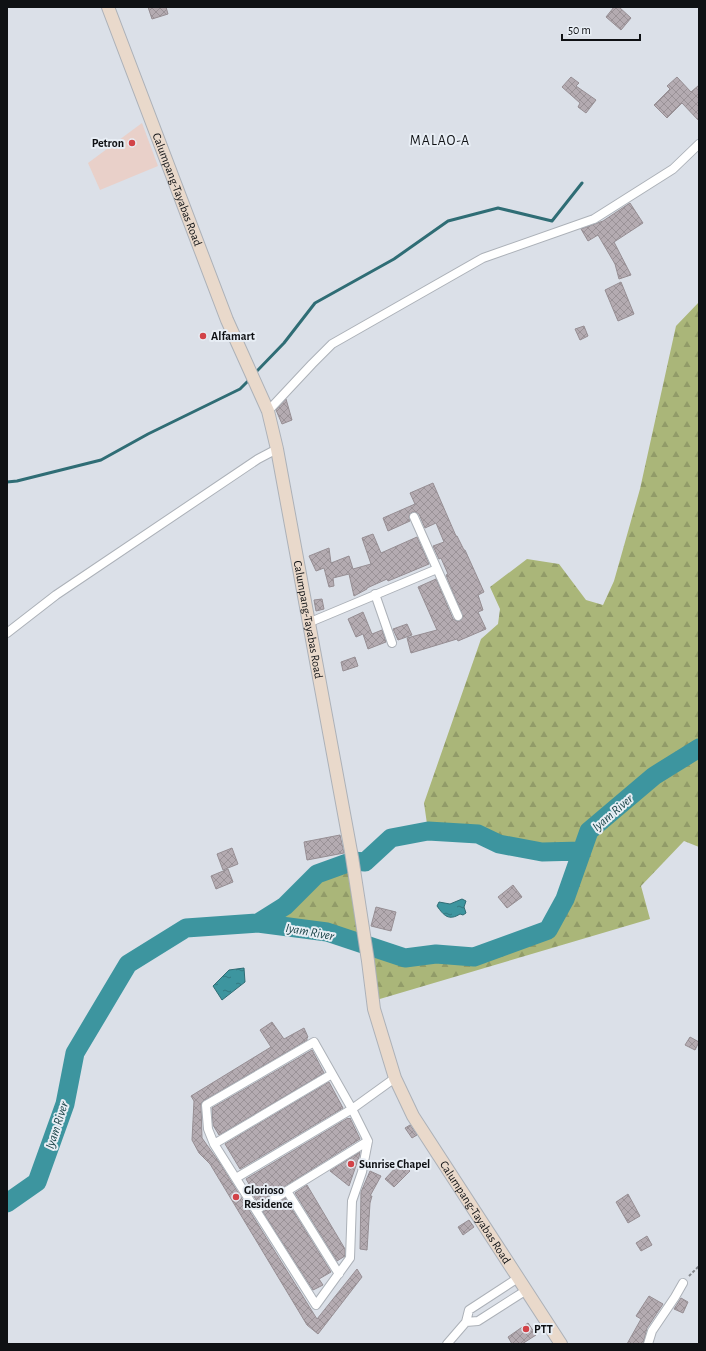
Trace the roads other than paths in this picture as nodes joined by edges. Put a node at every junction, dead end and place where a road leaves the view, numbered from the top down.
1 (108, 7) edge
2 (699, 144) edge
3 (268, 411) junction
4 (277, 450) junction
5 (414, 517) dead end
6 (437, 569) junction
7 (375, 594) junction
8 (458, 616) dead end
9 (308, 622) junction
10 (7, 633) edge
11 (392, 643) dead end
12 (332, 1074) junction
13 (395, 1078) junction
14 (352, 1109) junction
15 (368, 1142) junction
16 (214, 1144) junction
17 (236, 1178) junction
18 (287, 1191) junction
19 (256, 1210) junction
20 (339, 1274) junction
21 (518, 1278) junction
22 (683, 1283) road end
23 (526, 1291) junction
24 (466, 1322) junction
25 (448, 1344) edge
26 (561, 1344) edge
27 (648, 1344) edge

1 - 3 main road, Calumpang-Tayabas Road
2 - 3 street
3 - 4 main road, Calumpang-Tayabas Road
4 - 9 main road, Calumpang-Tayabas Road
4 - 10 street
5 - 6 street
6 - 7 street
6 - 8 street
7 - 9 street
7 - 11 street
9 - 13 main road, Calumpang-Tayabas Road
12 - 14 street
12 - 16 street
12 - 16 street
13 - 14 street
13 - 21 main road, Calumpang-Tayabas Road
14 - 15 street
14 - 17 street
15 - 18 street
15 - 20 street
16 - 17 street
17 - 19 street
18 - 19 street
18 - 20 street
19 - 20 street
21 - 23 main road, Calumpang-Tayabas Road
21 - 24 street
22 - 27 street
23 - 24 street
23 - 26 main road, Calumpang-Tayabas Road
24 - 25 street

